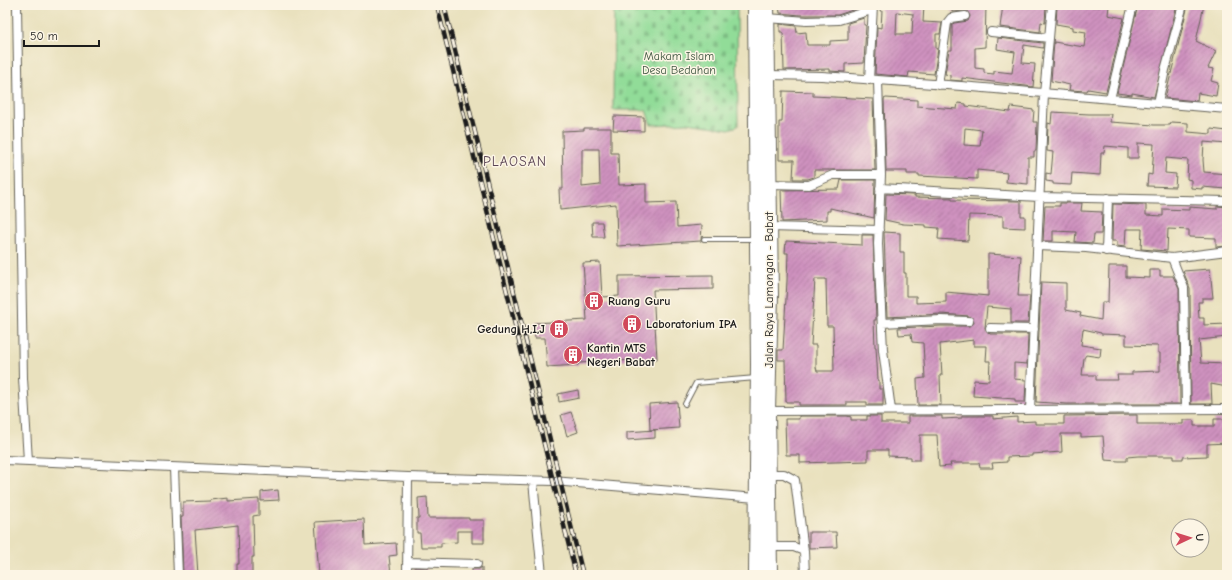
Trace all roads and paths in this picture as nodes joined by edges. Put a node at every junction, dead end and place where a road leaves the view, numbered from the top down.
1 (16, 5) edge
2 (755, 5) edge
3 (1052, 5) edge
4 (1133, 5) edge
5 (1183, 5) edge
6 (873, 8) edge
7 (767, 11) edge
8 (964, 16) dead end
9 (991, 32) dead end
10 (1049, 38) junction
11 (768, 75) junction
12 (869, 80) junction
13 (878, 81) junction
14 (938, 85) junction
15 (1044, 94) junction
16 (1110, 99) junction
17 (1158, 103) junction
18 (1227, 109) edge
19 (881, 175) junction
20 (769, 184) junction
21 (880, 188) junction
22 (1040, 197) junction
23 (1108, 198) junction
24 (1227, 201) edge
25 (770, 227) junction
26 (879, 230) junction
27 (758, 238) junction
28 (704, 239) dead end
29 (1038, 246) junction
30 (1106, 251) junction
31 (1227, 251) edge
32 (1172, 258) junction
33 (970, 321) dead end
34 (882, 323) junction
35 (990, 328) dead end
36 (1034, 329) junction
37 (758, 378) junction
38 (686, 404) dead end
39 (1186, 409) junction
40 (1227, 409) edge
41 (891, 410) junction
42 (1030, 410) junction
43 (768, 411) junction
44 (5, 460) edge
45 (28, 461) junction
46 (174, 468) junction
47 (769, 474) junction
48 (408, 477) junction
49 (533, 481) junction
50 (756, 498) junction
51 (770, 547) junction
52 (804, 552) junction
53 (407, 562) junction
54 (477, 564) dead end
55 (178, 575) edge
56 (407, 575) edge
57 (542, 575) edge
58 (756, 575) edge
59 (770, 575) edge
60 (805, 575) edge

1 - 45 street
2 - 27 highway, Jalan Raya Lamongan - Babat
3 - 10 street
4 - 16 street
5 - 17 street
6 - 7 street
6 - 12 street
7 - 11 highway, Jalan Raya Lamongan - Babat
8 - 14 street
9 - 10 street
10 - 15 street
11 - 12 street
11 - 20 highway, Jalan Raya Lamongan - Babat
12 - 13 street
13 - 14 street
13 - 19 street
14 - 15 street
15 - 16 street
15 - 22 street
16 - 17 street
17 - 18 street
19 - 20 street
19 - 21 street
20 - 25 highway, Jalan Raya Lamongan - Babat
21 - 22 street
21 - 26 street
22 - 23 street
22 - 29 street
23 - 24 street
23 - 30 street
25 - 26 street
25 - 43 highway, Jalan Raya Lamongan - Babat
26 - 34 street
27 - 28 lane
27 - 37 highway, Jalan Raya Lamongan - Babat
29 - 30 street
29 - 36 street
30 - 32 street
31 - 32 street
32 - 39 street
33 - 34 street
34 - 41 street
35 - 36 street
36 - 42 street
37 - 38 lane
37 - 50 highway, Jalan Raya Lamongan - Babat
39 - 40 street
39 - 42 street
41 - 42 street
41 - 43 street
43 - 47 highway, Jalan Raya Lamongan - Babat
44 - 45 street
45 - 46 street
46 - 48 street
46 - 55 street
47 - 51 highway, Jalan Raya Lamongan - Babat
47 - 52 street
48 - 49 street
48 - 53 street
49 - 50 street
49 - 57 street
50 - 58 highway, Jalan Raya Lamongan - Babat
51 - 52 street
51 - 59 highway, Jalan Raya Lamongan - Babat
52 - 60 street
53 - 54 street
53 - 56 street

